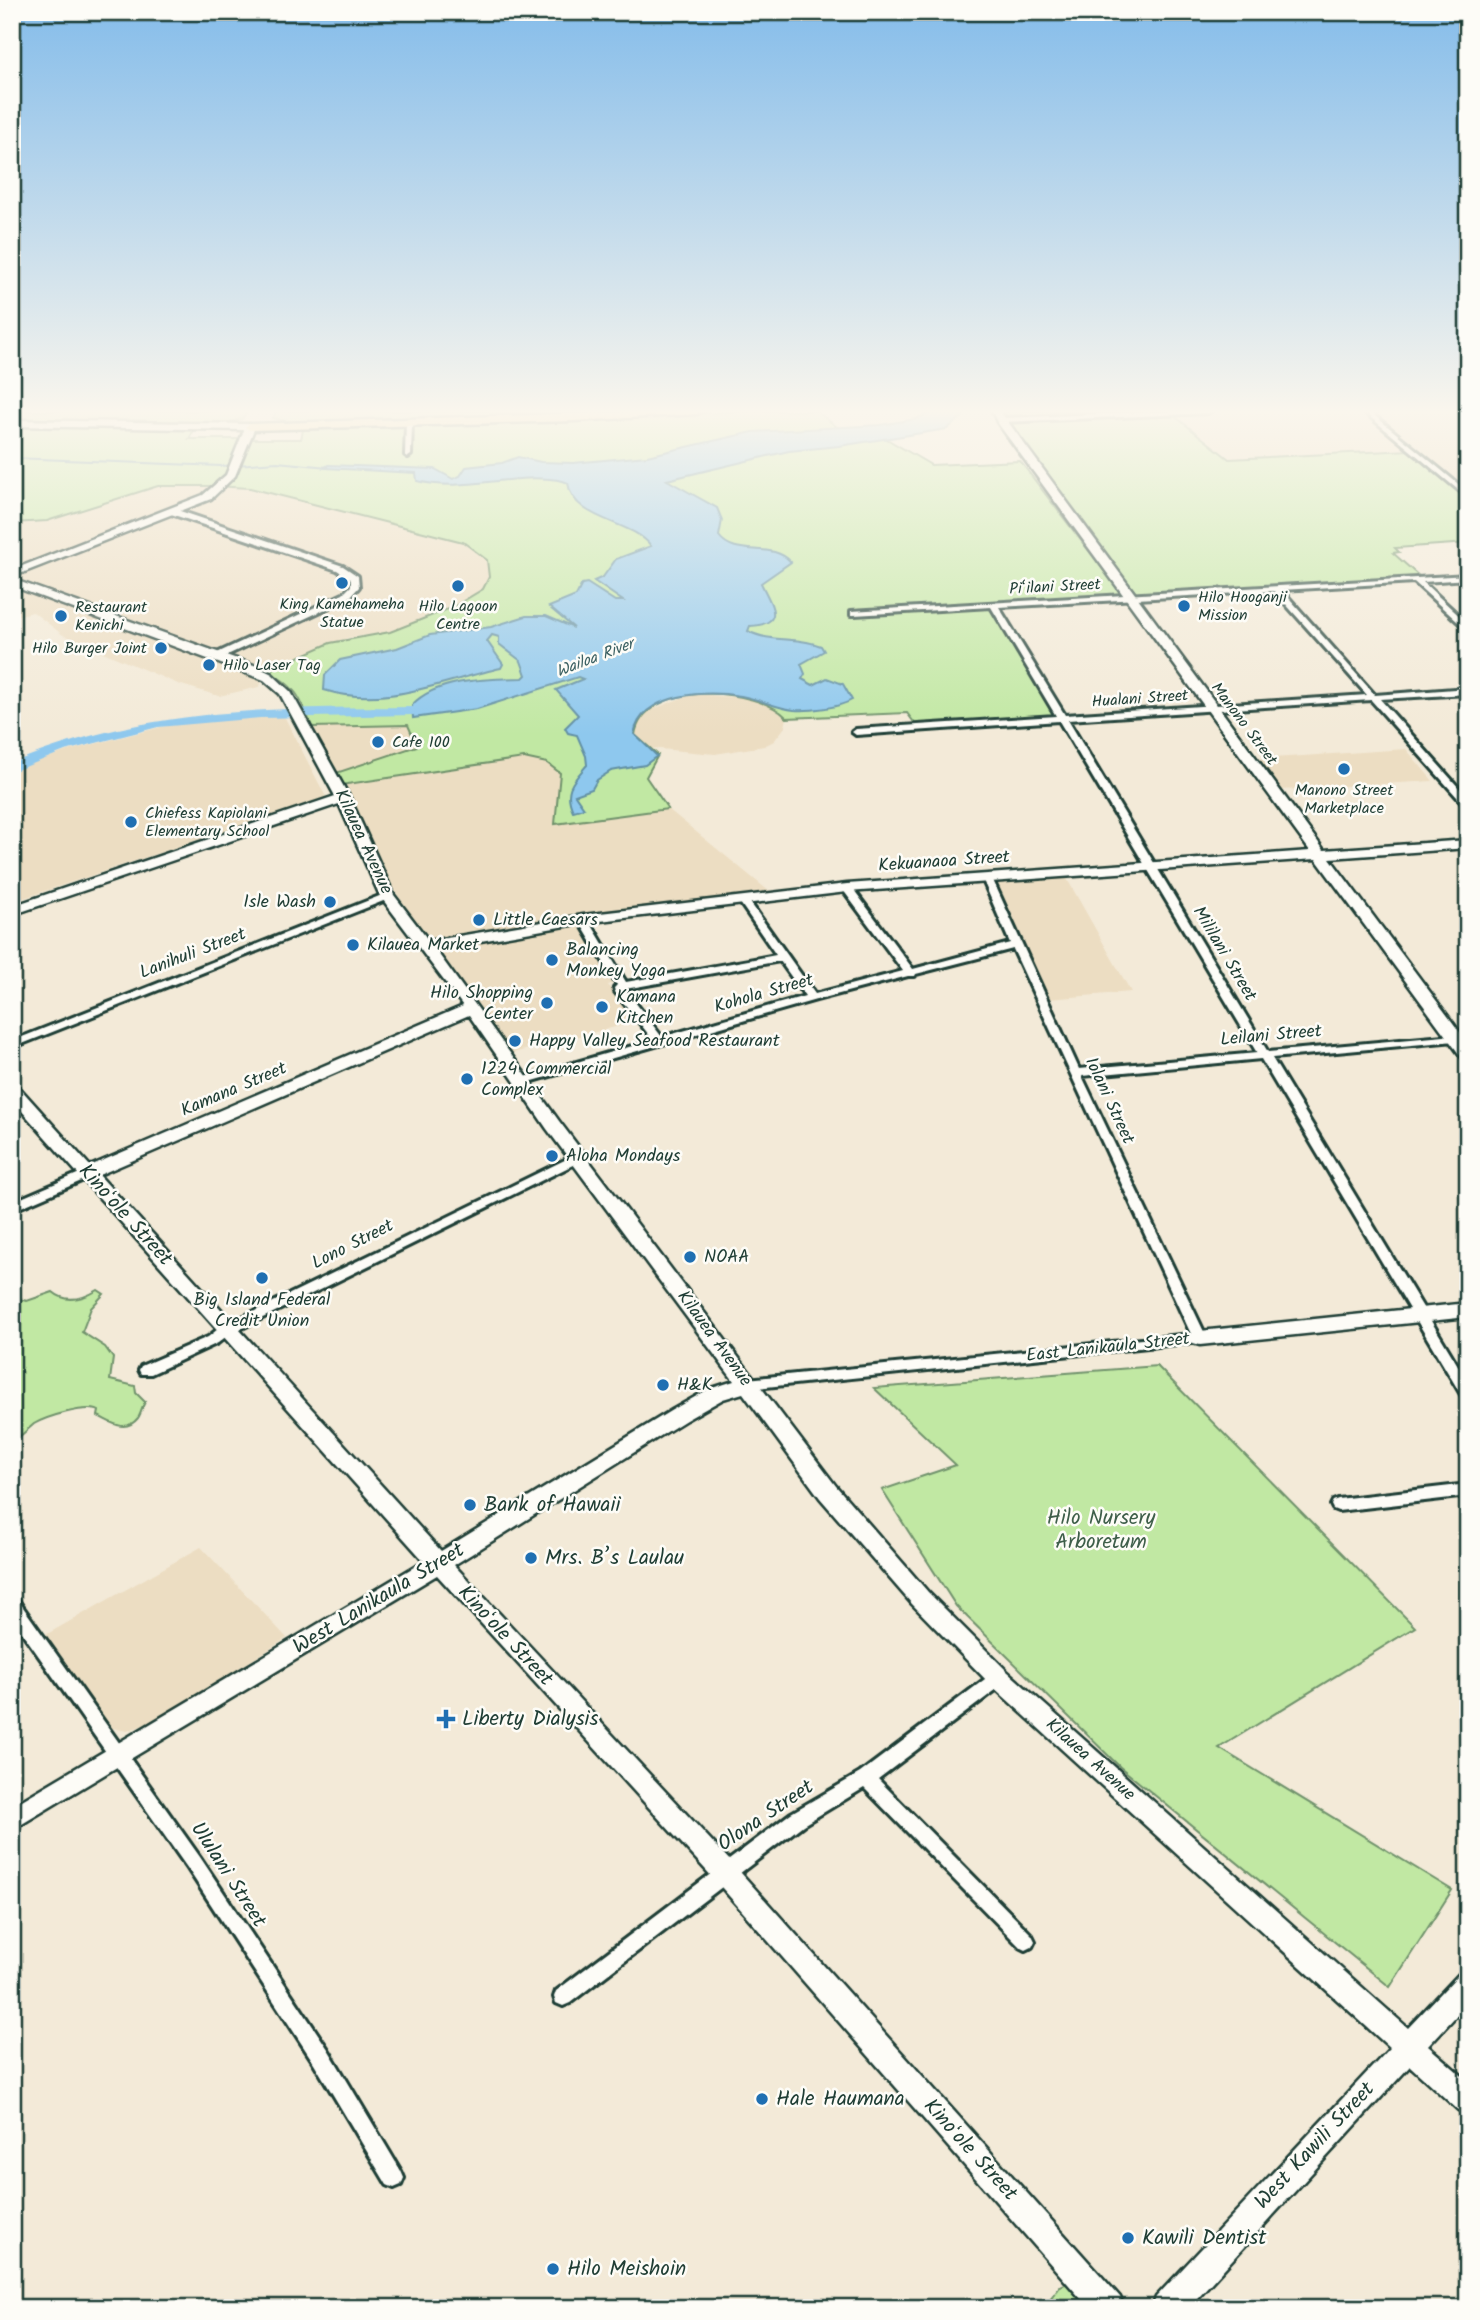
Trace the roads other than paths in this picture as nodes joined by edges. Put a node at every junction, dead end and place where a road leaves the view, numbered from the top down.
1 (155, 519) edge
2 (196, 519) edge
3 (1073, 519) edge
4 (12, 574) edge
5 (1468, 576) edge
6 (1415, 579) junction
7 (12, 582) edge
8 (1276, 588) junction
9 (1129, 597) junction
10 (994, 605) junction
11 (854, 613) dead end
12 (1468, 629) edge
13 (218, 656) junction
14 (1468, 691) edge
15 (1371, 697) junction
16 (1211, 709) junction
17 (1063, 719) junction
18 (856, 732) dead end
19 (343, 798) junction
20 (1468, 804) edge
21 (1468, 844) edge
22 (1320, 855) junction
23 (1151, 866) junction
24 (987, 878) junction
25 (847, 888) junction
26 (387, 896) junction
27 (743, 900) junction
28 (12, 911) edge
29 (583, 919) junction
30 (1016, 945) junction
31 (427, 946) junction
32 (783, 957) junction
33 (911, 974) junction
34 (622, 986) junction
35 (813, 998) junction
36 (472, 1008) junction
37 (1461, 1037) edge
38 (660, 1042) junction
39 (12, 1045) edge
40 (1468, 1055) edge
41 (1265, 1057) junction
42 (1077, 1073) junction
43 (522, 1081) junction
44 (12, 1090) edge
45 (579, 1157) junction
46 (89, 1174) junction
47 (12, 1207) edge
48 (1468, 1310) edge
49 (1421, 1315) junction
50 (227, 1330) junction
51 (1200, 1338) junction
52 (146, 1370) dead end
53 (747, 1384) junction
54 (1468, 1394) edge
55 (1468, 1490) edge
56 (1338, 1505) dead end
57 (439, 1563) junction
58 (12, 1605) edge
59 (999, 1678) junction
60 (119, 1758) junction
61 (866, 1778) junction
62 (12, 1819) edge
63 (724, 1872) junction
64 (1026, 1941) dead end
65 (1468, 1983) edge
66 (563, 1997) dead end
67 (1406, 2046) junction
68 (1468, 2100) edge
69 (394, 2178) dead end
70 (1109, 2308) edge
71 (1167, 2308) edge

1 - 4 street
2 - 13 street
3 - 9 street, Manono Street
5 - 6 street, Pi‘ilani Street
6 - 8 street, Pi‘ilani Street
6 - 12 street
7 - 13 street, Kilauea Avenue
8 - 9 street, Pi‘ilani Street
8 - 15 street
9 - 10 street, Pi‘ilani Street
9 - 16 street, Manono Street
10 - 11 street, Pi‘ilani Street
10 - 17 street, Mililani Street
13 - 19 street, Kilauea Avenue
14 - 15 street, Hualani Street
15 - 16 street, Hualani Street
15 - 20 street
16 - 17 street, Hualani Street
16 - 22 street, Manono Street
17 - 18 street, Hualani Street
17 - 23 street, Mililani Street
19 - 26 street, Kilauea Avenue
19 - 28 street
21 - 22 street, Kekuanaoa Street
22 - 23 street, Kekuanaoa Street
22 - 37 street, Manono Street
23 - 24 street, Kekuanaoa Street
23 - 41 street, Mililani Street
24 - 25 street, Kekuanaoa Street
24 - 30 street, Iolani Street
25 - 27 street, Kekuanaoa Street
25 - 33 street
26 - 31 street, Kilauea Avenue
26 - 39 street, Lanihuli Street
27 - 29 street, Kekuanaoa Street
27 - 32 street
29 - 31 street, Kekuanaoa Street
29 - 34 street
30 - 33 street, Kohola Street
30 - 42 street, Iolani Street
31 - 36 street, Kilauea Avenue
32 - 34 street
32 - 35 street
33 - 35 street, Kohola Street
34 - 38 street
35 - 38 street, Kohola Street
36 - 43 street, Kilauea Avenue
36 - 46 street, Kamana Street
37 - 40 street, Manono Street
37 - 41 street, Leilani Street
38 - 43 street, Kohola Street
41 - 42 street, Leilani Street
41 - 49 street, Mililani Street
42 - 51 street, Iolani Street
43 - 45 street, Kilauea Avenue
44 - 46 street, Kinoʻole Street
45 - 50 street, Lono Street
45 - 53 street, Kilauea Avenue
46 - 47 street, Kamana Street
46 - 50 street, Kinoʻole Street
48 - 49 street, East Lanikaula Street
49 - 51 street, East Lanikaula Street
49 - 54 street, Mililani Street
50 - 52 street, Lono Street
50 - 57 street, Kinoʻole Street
51 - 53 street, East Lanikaula Street
53 - 57 street, West Lanikaula Street
53 - 59 street, Kilauea Avenue
55 - 56 street
57 - 60 street, West Lanikaula Street
57 - 63 street, Kinoʻole Street
58 - 60 street, Ululani Street
59 - 61 street, Olona Street
59 - 67 street, Kilauea Avenue
60 - 62 street, West Lanikaula Street
60 - 69 street, Ululani Street
61 - 63 street, Olona Street
61 - 64 street
63 - 66 street, Olona Street
63 - 70 street, Kinoʻole Street
65 - 67 street, West Kawili Street
67 - 68 street, Kilauea Avenue
67 - 71 street, West Kawili Street

